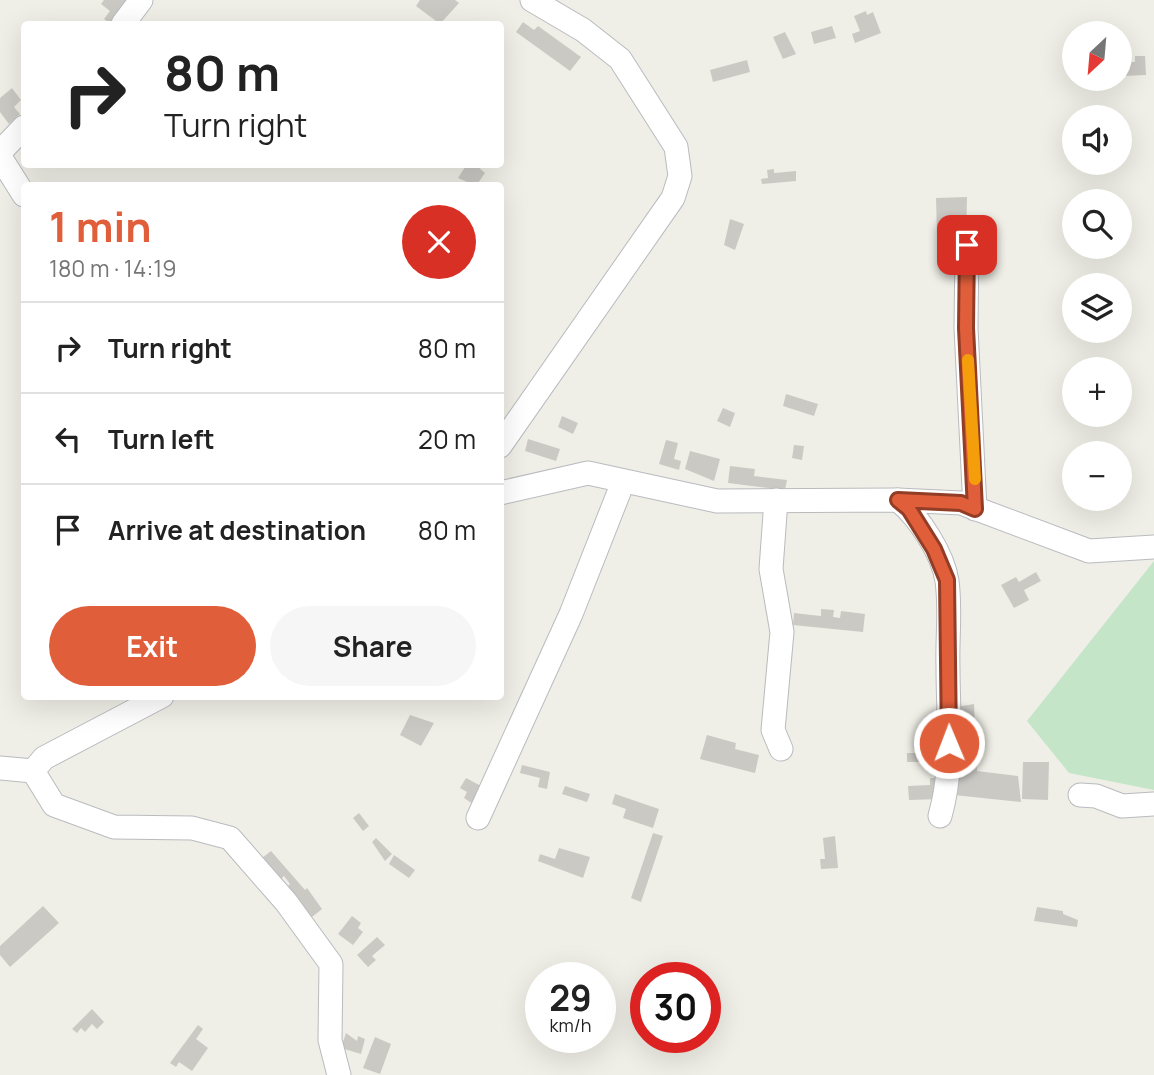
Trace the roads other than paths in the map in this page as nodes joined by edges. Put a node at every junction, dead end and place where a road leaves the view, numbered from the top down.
1 (141, 0) edge
2 (531, 0) edge
3 (125, 21) edge
4 (21, 130) edge
5 (0, 154) edge
6 (21, 190) edge
7 (967, 245) dead end
8 (504, 440) edge
9 (623, 482) junction
10 (504, 489) edge
11 (776, 500) junction
12 (898, 500) junction
13 (975, 509) junction
14 (1154, 547) edge
15 (154, 700) edge
16 (780, 749) dead end
17 (0, 768) edge
18 (33, 771) junction
19 (1080, 796) dead end
20 (1154, 804) edge
21 (940, 816) dead end
22 (478, 818) dead end
23 (339, 1075) edge

1 - 3 street
2 - 8 street
4 - 5 street
5 - 6 street
7 - 13 street
9 - 10 street
9 - 11 street
9 - 22 street
11 - 12 street
11 - 16 street
12 - 13 street
12 - 21 street
13 - 14 street
15 - 18 street
17 - 18 street
18 - 23 street
19 - 20 street

